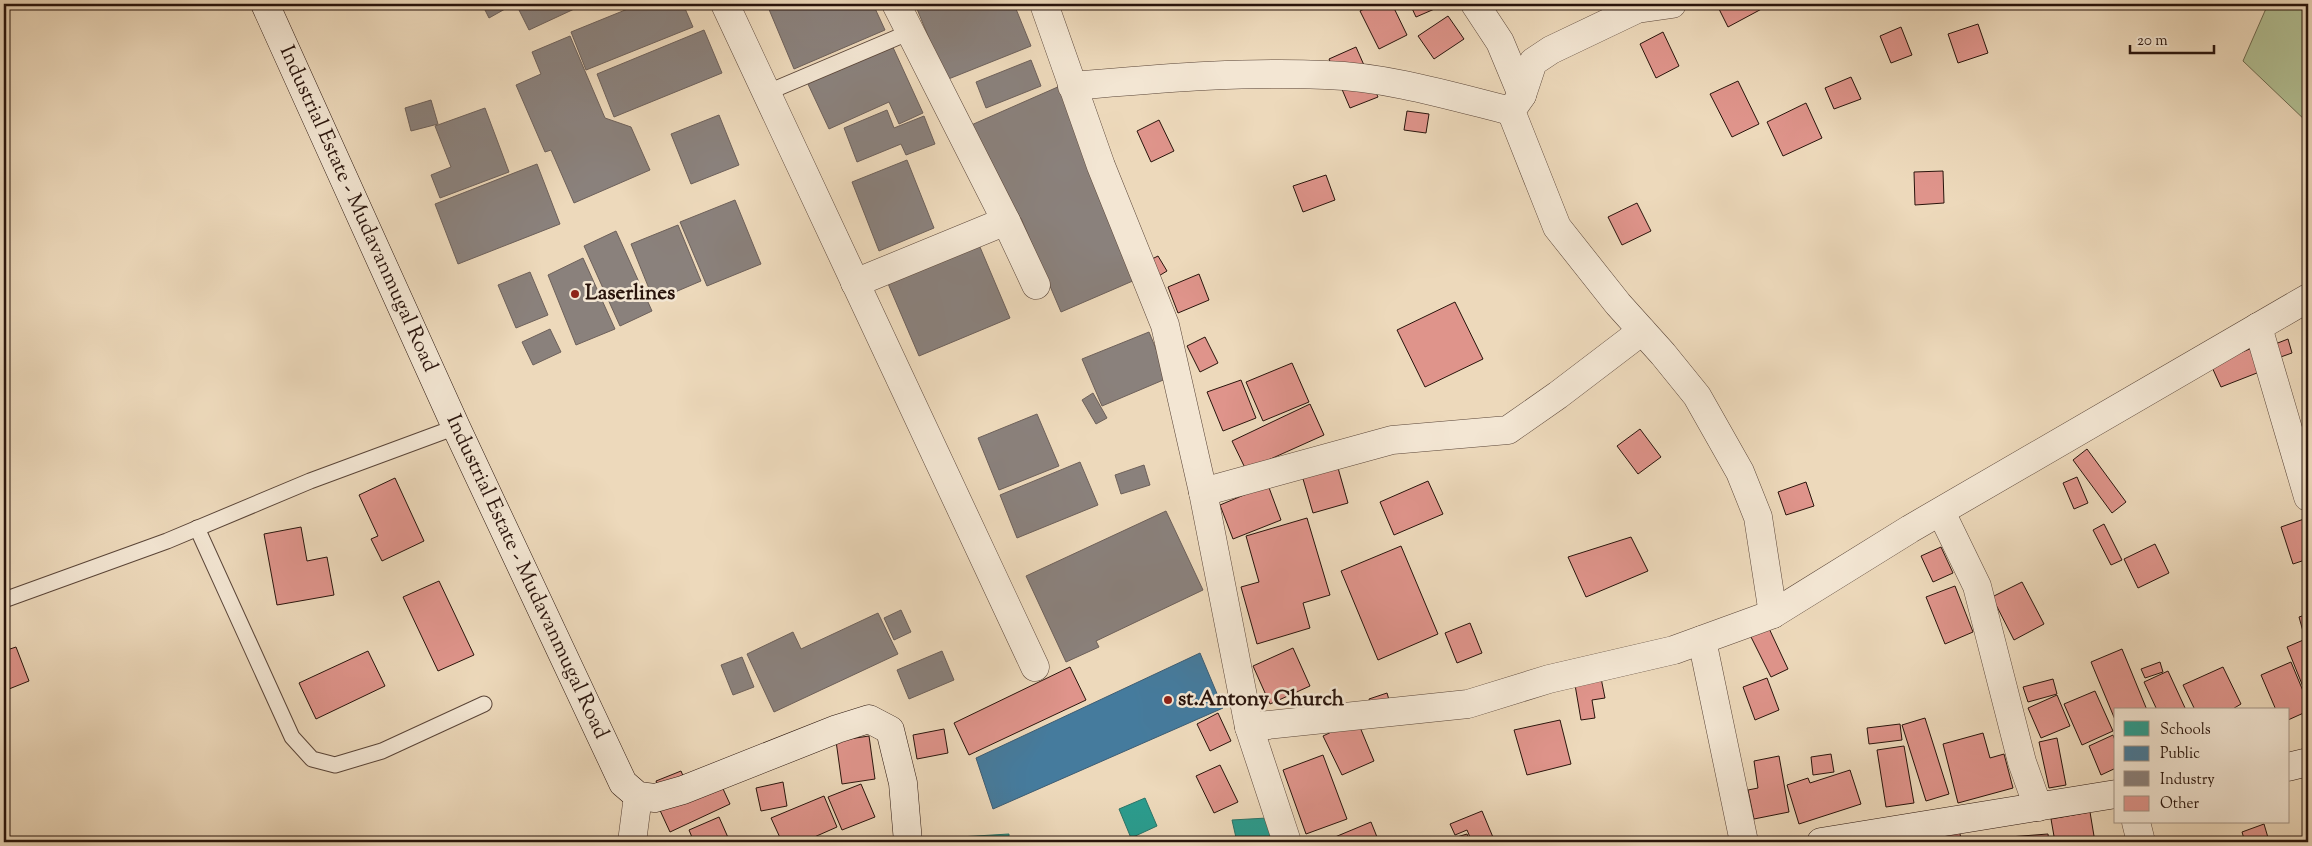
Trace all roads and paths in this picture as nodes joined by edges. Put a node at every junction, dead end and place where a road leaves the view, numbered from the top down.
1 (265, 4) edge
2 (725, 4) edge
3 (896, 4) edge
4 (1044, 4) edge
5 (1475, 4) edge
6 (1672, 4) edge
7 (1638, 6) edge
8 (910, 32) junction
9 (1072, 86) junction
10 (766, 93) junction
11 (1517, 103) junction
12 (1006, 221) junction
13 (856, 283) junction
14 (1036, 286) dead end
15 (2308, 298) edge
16 (2258, 327) junction
17 (1642, 331) junction
18 (456, 428) junction
19 (1203, 492) junction
20 (2308, 497) edge
21 (1941, 512) junction
22 (196, 528) junction
23 (4, 600) edge
24 (1773, 614) junction
25 (1702, 640) junction
26 (1035, 667) dead end
27 (484, 704) dead end
28 (1249, 727) junction
29 (2308, 762) edge
30 (2290, 766) edge
31 (2114, 794) edge
32 (638, 796) junction
33 (2038, 807) junction
34 (2136, 824) edge
35 (1913, 835) edge
36 (632, 842) edge
37 (908, 842) edge
38 (1286, 842) edge
39 (1744, 842) edge
40 (1821, 842) edge
41 (2141, 842) edge

1 - 18 street, Industrial Estate - Mudavanmugal Road
2 - 10 street
3 - 8 street
4 - 9 street
5 - 11 street
6 - 7 street
7 - 11 street
8 - 10 lane
8 - 12 street
9 - 11 street
9 - 19 street
10 - 13 street
11 - 17 street
12 - 13 street
12 - 14 street
13 - 26 street
15 - 16 street
16 - 20 street
16 - 21 street
17 - 19 street
17 - 24 street
18 - 22 lane
18 - 32 street, Industrial Estate - Mudavanmugal Road
19 - 28 street
21 - 24 street
21 - 33 street
22 - 23 lane
22 - 27 lane
24 - 25 street
25 - 28 street
25 - 39 street
28 - 38 street
29 - 30 street
31 - 33 street
32 - 36 street
32 - 37 street
33 - 35 street
34 - 41 street
35 - 40 street

